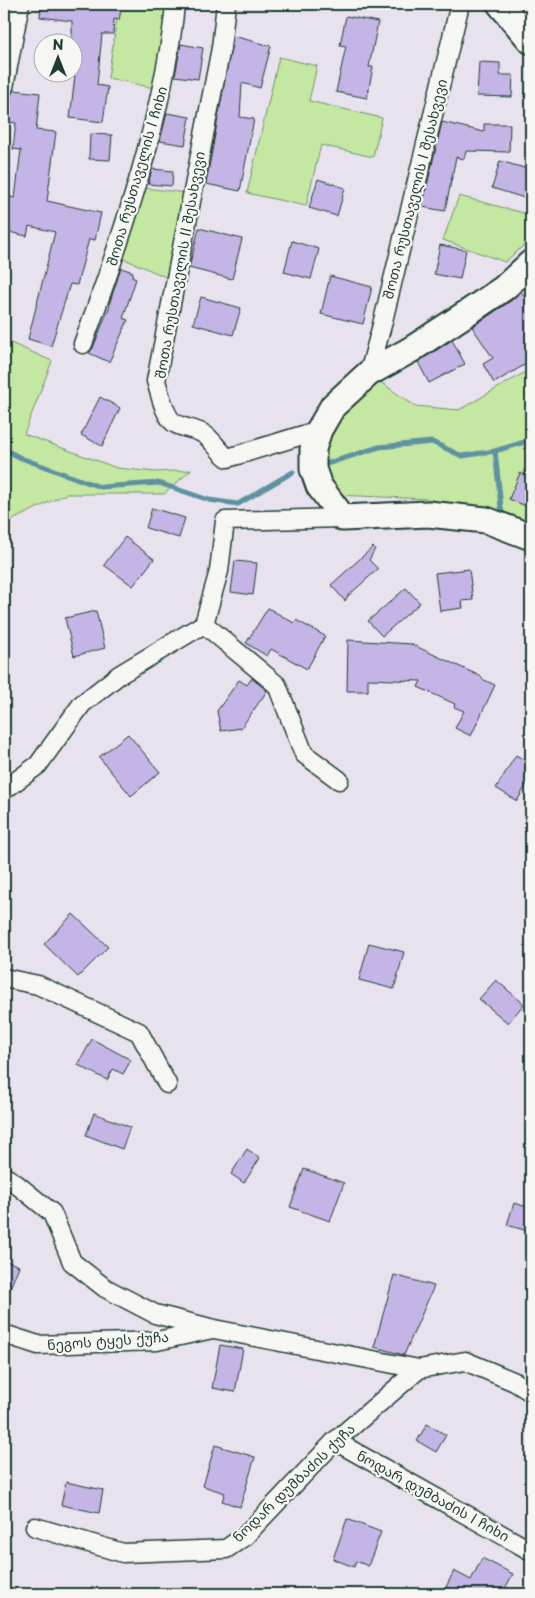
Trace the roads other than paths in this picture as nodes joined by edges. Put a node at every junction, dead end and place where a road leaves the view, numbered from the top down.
1 (20, 4) edge
2 (175, 4) edge
3 (226, 4) edge
4 (460, 4) edge
5 (500, 4) edge
6 (531, 41) edge
7 (4, 87) edge
8 (531, 263) edge
9 (84, 344) dead end
10 (368, 373) junction
11 (319, 430) junction
12 (343, 518) junction
13 (531, 537) edge
14 (204, 624) junction
15 (339, 780) dead end
16 (4, 790) edge
17 (4, 978) edge
18 (167, 1084) dead end
19 (4, 1176) edge
20 (214, 1329) junction
21 (4, 1334) edge
22 (419, 1368) junction
23 (531, 1392) edge
24 (335, 1441) junction
25 (35, 1527) dead end
26 (531, 1551) edge

1 - 7 street
2 - 9 street, შოთა რუსთაველის I ჩიხი
3 - 11 street, შოთა რუსთაველის II შესახვევი
4 - 10 street, შოთა რუსთაველის I შესახვევი
5 - 6 street
8 - 10 street
10 - 11 street
11 - 12 street
12 - 13 street
12 - 14 street
14 - 15 street
14 - 16 street
17 - 18 street
19 - 20 street, ნეგოს ტყეს ქუჩა
20 - 21 street, ნეგოს ტყეს ქუჩა
20 - 22 street, ნეგოს ტყეს ქუჩა
22 - 23 street
22 - 24 street, ნოდარ დუმბაძის ქუჩა
24 - 25 street, ნოდარ დუმბაძის ქუჩა
24 - 26 street, ნოდარ დუმბაძის I ჩიხი

